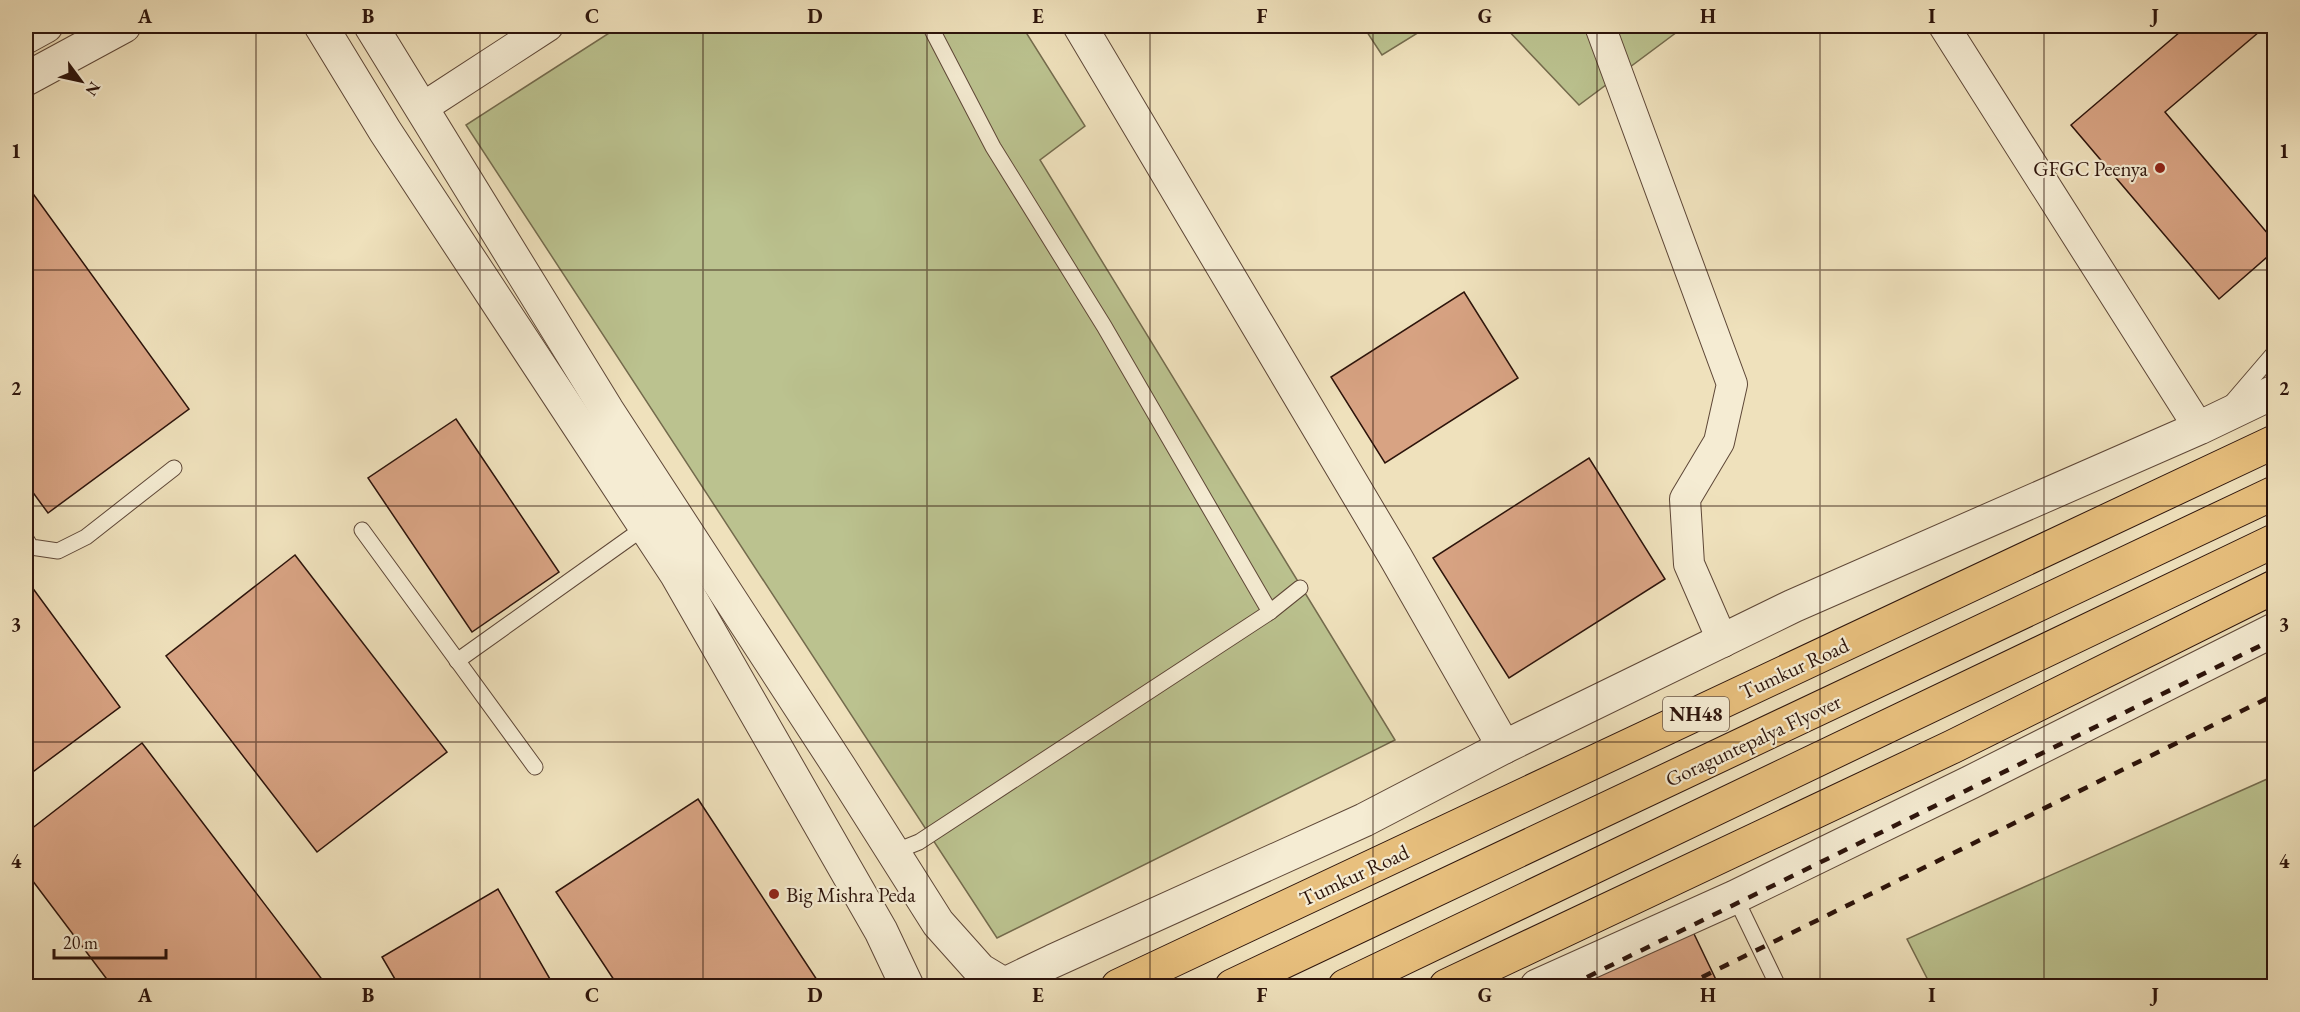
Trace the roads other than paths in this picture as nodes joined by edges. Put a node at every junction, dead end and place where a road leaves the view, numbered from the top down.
1 (46, 26) edge
2 (124, 26) edge
3 (321, 26) edge
4 (371, 26) edge
5 (548, 26) edge
6 (930, 26) edge
7 (1080, 26) edge
8 (1600, 26) edge
9 (1944, 26) edge
10 (26, 37) edge
11 (26, 79) edge
12 (422, 108) junction
13 (2274, 353) edge
14 (2274, 392) edge
15 (2210, 422) junction
16 (2274, 442) edge
17 (174, 468) dead end
18 (2274, 493) edge
19 (645, 527) junction
20 (362, 530) dead end
21 (26, 539) edge
22 (2274, 542) edge
23 (2274, 587) edge
24 (1300, 588) dead end
25 (1270, 612) junction
26 (2274, 630) edge
27 (1723, 642) junction
28 (457, 661) junction
29 (1504, 747) junction
30 (535, 767) dead end
31 (894, 852) junction
32 (1735, 897) junction
33 (1003, 986) edge
34 (907, 987) edge
35 (1118, 987) edge
36 (1232, 987) edge
37 (1345, 987) edge
38 (1446, 987) edge
39 (1537, 987) edge
40 (1779, 987) edge

1 - 10 street
2 - 11 street
3 - 19 street
4 - 12 street
5 - 12 street
6 - 25 lane
7 - 29 street
8 - 27 street
9 - 15 street
12 - 31 street
13 - 15 lane
14 - 15 street
15 - 27 street
16 - 35 highway, Tumkur Road / NH48
17 - 21 lane
18 - 36 highway, Goraguntepalya Flyover
19 - 28 lane
19 - 34 street
20 - 28 lane
22 - 37 highway
23 - 38 highway
24 - 25 lane
25 - 31 lane
26 - 32 street
27 - 29 street
28 - 30 lane
29 - 33 street
31 - 33 street
32 - 39 street
32 - 40 lane

